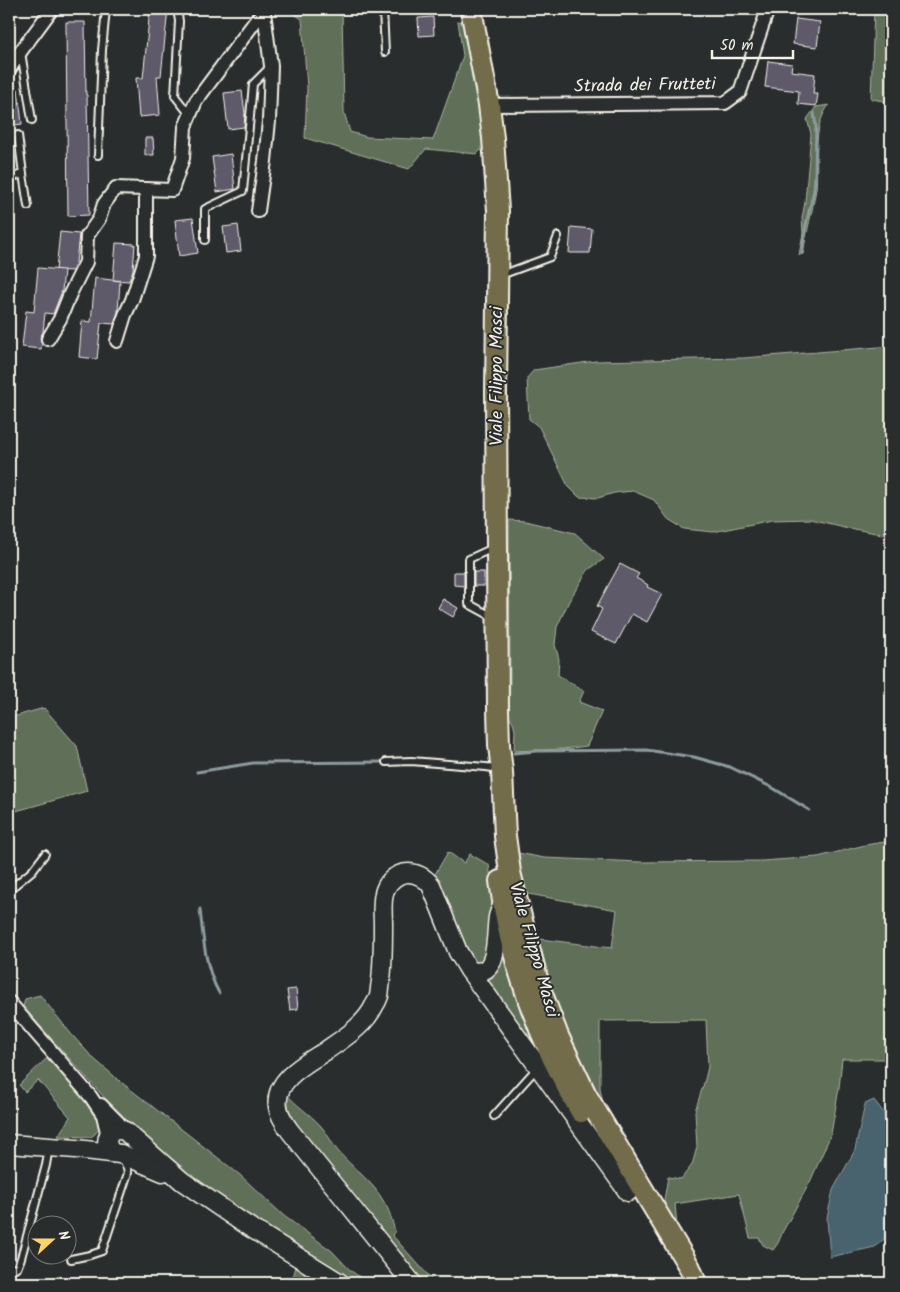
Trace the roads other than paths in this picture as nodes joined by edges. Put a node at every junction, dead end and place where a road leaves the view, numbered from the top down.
1 (12, 9) edge
2 (52, 9) edge
3 (106, 9) edge
4 (178, 9) edge
5 (383, 9) edge
6 (471, 9) edge
7 (768, 9) edge
8 (264, 10) edge
9 (9, 14) edge
10 (241, 40) junction
11 (268, 45) junction
12 (21, 51) junction
13 (384, 52) dead end
14 (271, 66) junction
15 (9, 70) edge
16 (489, 105) junction
17 (190, 115) junction
18 (32, 120) dead end
19 (18, 135) dead end
20 (98, 155) dead end
21 (23, 174) junction
22 (9, 178) edge
23 (146, 189) junction
24 (28, 206) dead end
25 (258, 211) dead end
26 (558, 236) dead end
27 (205, 240) dead end
28 (497, 276) junction
29 (48, 339) dead end
30 (117, 341) dead end
31 (497, 546) junction
32 (497, 620) junction
33 (386, 762) dead end
34 (499, 769) junction
35 (45, 854) dead end
36 (510, 872) junction
37 (9, 890) edge
38 (503, 905) junction
39 (469, 970) junction
40 (9, 1002) edge
41 (538, 1067) junction
42 (572, 1097) junction
43 (494, 1116) dead end
44 (610, 1136) junction
45 (118, 1143) junction
46 (9, 1144) edge
47 (50, 1147) junction
48 (628, 1192) junction
49 (78, 1258) edge
50 (9, 1272) edge
51 (340, 1283) edge
52 (412, 1283) edge
53 (685, 1283) edge
54 (696, 1283) edge

1 - 9 lane
2 - 12 street
3 - 20 lane
4 - 17 lane
5 - 13 lane
6 - 16 main road, Viale Filippo Masci
7 - 16 street, Strada dei Frutteti
8 - 10 street
8 - 11 street
10 - 11 street
10 - 17 street
11 - 14 street
12 - 15 street
12 - 18 lane
14 - 25 street
14 - 27 lane
16 - 28 main road, Viale Filippo Masci
17 - 23 street
19 - 21 lane
21 - 22 lane
21 - 24 lane
23 - 29 street
23 - 30 street
26 - 28 lane
28 - 31 main road, Viale Filippo Masci
31 - 32 main road, Viale Filippo Masci
31 - 32 lane
32 - 34 main road, Viale Filippo Masci
33 - 34 lane
34 - 36 main road, Viale Filippo Masci
34 - 38 main road, Viale Filippo Masci
35 - 37 lane
36 - 38 main road, Viale Filippo Masci
36 - 44 main road, Viale Filippo Masci
38 - 39 main road
38 - 42 main road, Viale Filippo Masci
39 - 41 main road
39 - 52 main road
40 - 45 street
41 - 42 main road
41 - 43 lane
41 - 48 main road
42 - 44 main road, Viale Filippo Masci
42 - 48 main road, Viale Filippo Masci
44 - 54 main road, Viale Filippo Masci
45 - 47 main road
45 - 49 lane
45 - 51 main road
46 - 47 main road
47 - 50 lane
48 - 53 main road, Viale Filippo Masci

